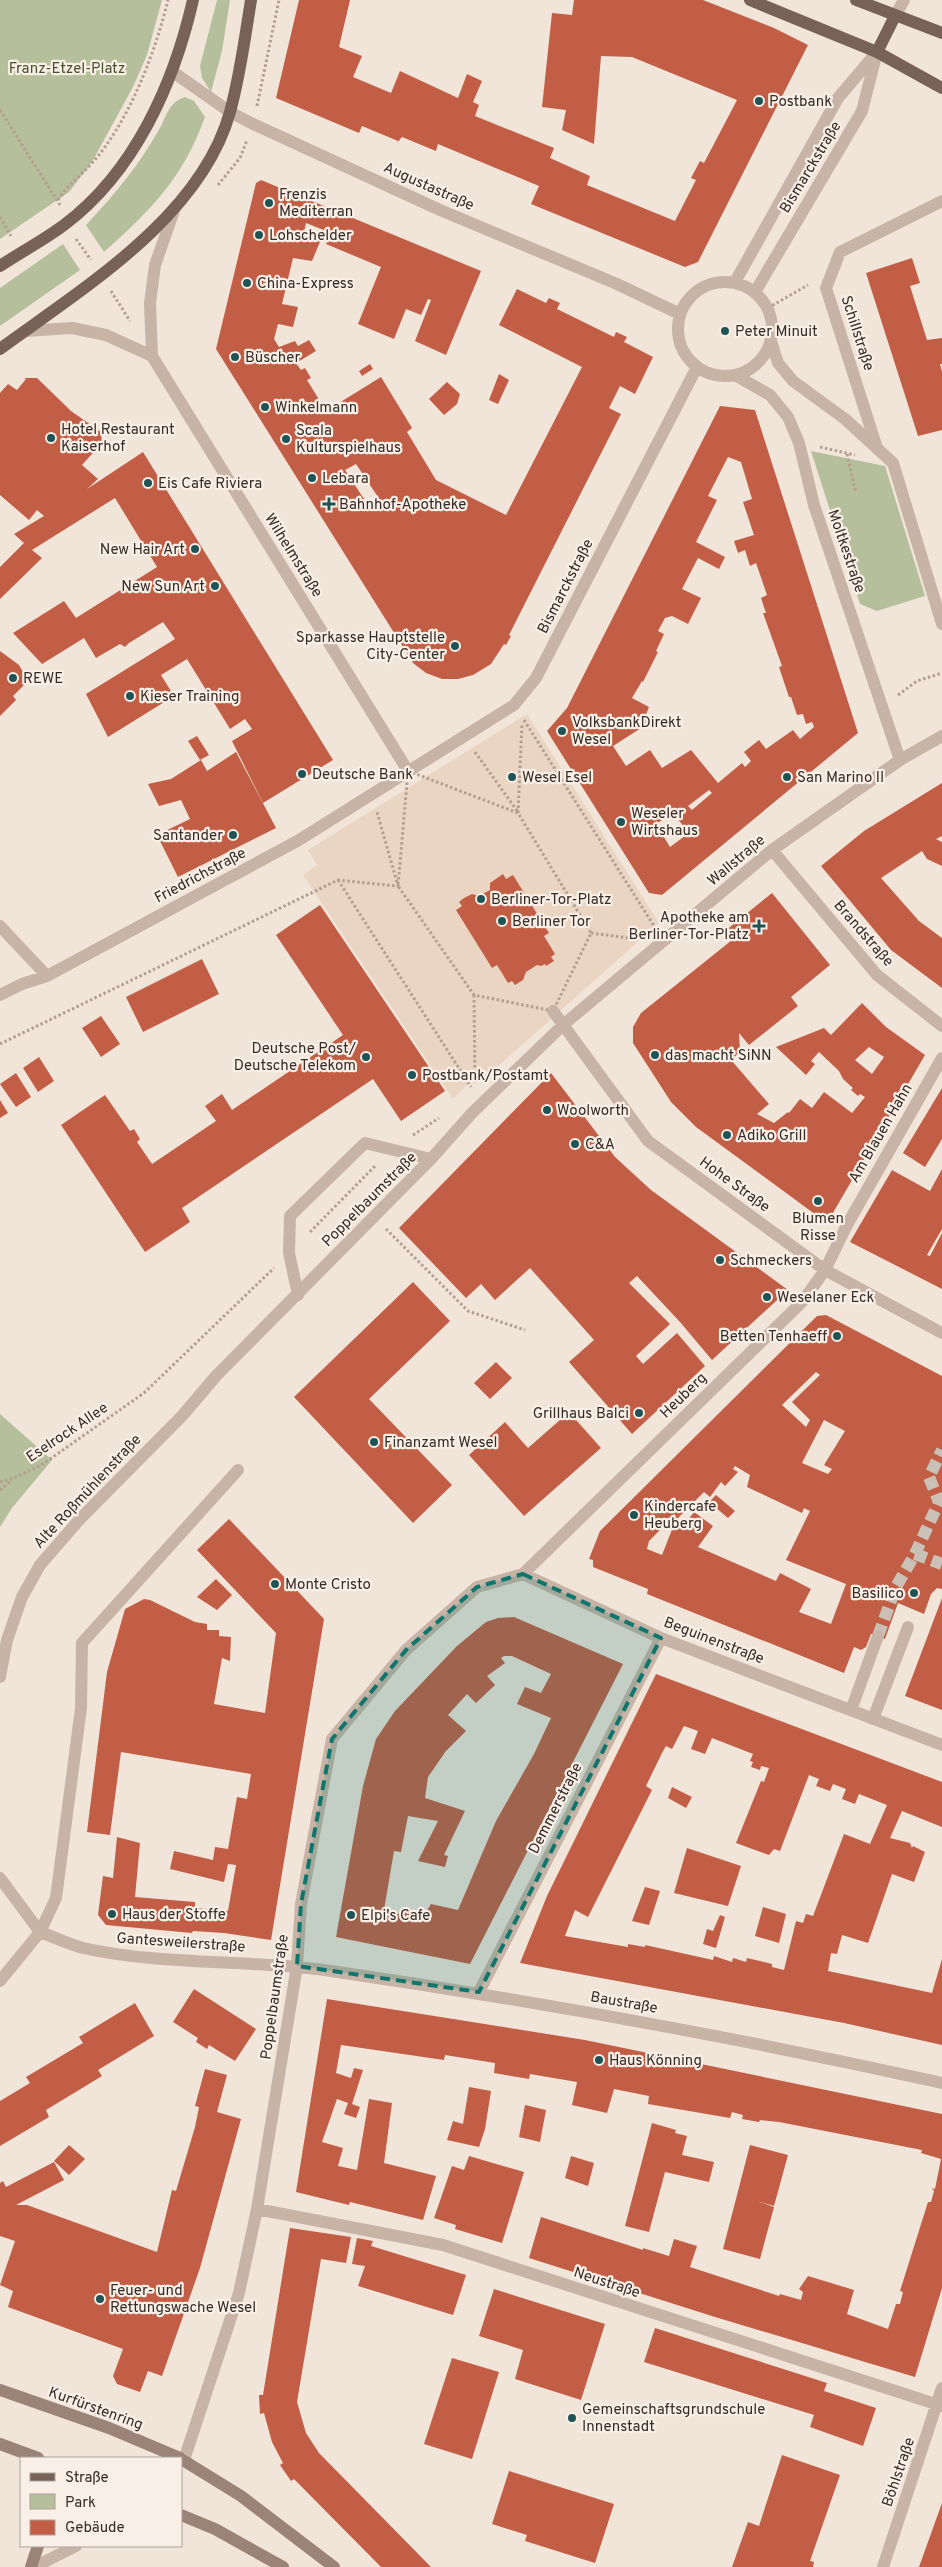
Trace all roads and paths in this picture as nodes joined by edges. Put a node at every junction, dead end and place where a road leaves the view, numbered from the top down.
1 (168, 0) edge
2 (193, 0) edge
3 (251, 0) edge
4 (750, 0) edge
5 (856, 0) edge
6 (904, 0) edge
7 (896, 16) junction
8 (942, 33) edge
9 (877, 52) junction
10 (173, 72) junction
11 (942, 88) edge
12 (0, 110) edge
13 (230, 112) junction
14 (58, 200) junction
15 (942, 201) edge
16 (175, 208) junction
17 (65, 224) junction
18 (0, 266) edge
19 (735, 282) junction
20 (826, 288) junction
21 (755, 292) junction
22 (768, 308) junction
23 (680, 314) junction
24 (25, 331) junction
25 (771, 342) junction
26 (0, 349) edge
27 (152, 356) junction
28 (697, 367) junction
29 (735, 375) junction
30 (799, 443) junction
31 (877, 448) junction
32 (847, 454) junction
33 (856, 456) dead end
34 (856, 493) dead end
35 (942, 624) edge
36 (942, 673) edge
37 (882, 706) junction
38 (465, 736) junction
39 (942, 736) edge
40 (900, 760) junction
41 (408, 771) junction
42 (372, 795) junction
43 (518, 813) junction
44 (772, 850) junction
45 (338, 880) junction
46 (398, 886) junction
47 (0, 926) edge
48 (591, 933) junction
49 (664, 942) junction
50 (47, 976) junction
51 (0, 995) edge
52 (474, 995) junction
53 (553, 1011) junction
54 (563, 1025) junction
55 (942, 1026) edge
56 (0, 1044) edge
57 (942, 1058) edge
58 (431, 1159) junction
59 (373, 1216) junction
60 (847, 1225) joint
61 (825, 1270) junction
62 (298, 1295) junction
63 (524, 1330) dead end
64 (942, 1333) edge
65 (144, 1393) dead end
66 (198, 1396) joint
67 (238, 1470) dead end
68 (14, 1478) junction
69 (0, 1482) edge
70 (0, 1490) edge
71 (523, 1574) junction
72 (908, 1627) dead end
73 (878, 1636) tunnel mouth
74 (661, 1638) junction
75 (0, 1677) edge
76 (851, 1710) junction
77 (873, 1718) junction
78 (942, 1744) edge
79 (0, 1878) edge
80 (40, 1932) junction
81 (297, 1966) junction
82 (0, 1981) edge
83 (479, 1992) junction
84 (942, 2083) edge
85 (257, 2209) junction
86 (942, 2388) edge
87 (0, 2390) edge
88 (940, 2405) edge
89 (0, 2444) edge
90 (35, 2457) edge
91 (175, 2457) edge
92 (182, 2460) edge
93 (20, 2461) edge
94 (182, 2515) edge
95 (38, 2547) edge
96 (74, 2547) edge
97 (32, 2567) edge
98 (283, 2567) edge
99 (334, 2567) edge
100 (883, 2567) edge

1 - 14 path
2 - 10 main road
3 - 13 main road
4 - 9 main road
5 - 7 main road
6 - 7 street
7 - 8 main road
7 - 9 main road
9 - 11 main road
9 - 19 street
9 - 21 street, Bismarckstraße
10 - 13 street, Augustastraße
10 - 17 main road
12 - 14 path
13 - 16 main road
13 - 23 street, Augustastraße
14 - 17 path
15 - 20 street, Schillstraße
16 - 24 main road
16 - 27 street, Wilhelmstraße
17 - 18 main road
19 - 21 street
19 - 23 street
20 - 22 path
20 - 31 street, Schillstraße
21 - 22 street
22 - 25 street
23 - 28 street
24 - 26 main road
24 - 27 street
25 - 29 street
25 - 31 street
27 - 41 street, Wilhelmstraße
28 - 29 street
28 - 38 street, Bismarckstraße
29 - 30 street, Moltkestraße
30 - 32 path
30 - 37 street, Moltkestraße
31 - 35 street
32 - 33 path
32 - 34 path
36 - 37 path
37 - 40 street, Moltkestraße
38 - 41 street, Bismarckstraße
38 - 43 path
39 - 40 street, Wallstraße
40 - 44 street, Wallstraße
41 - 42 street, Friedrichstraße
41 - 43 path
41 - 46 path
42 - 46 path
42 - 50 street, Friedrichstraße
43 - 48 path
43 - 49 path
44 - 49 street, Wallstraße
44 - 55 street, Brandstraße
45 - 46 path
45 - 52 path
45 - 56 path
46 - 52 path
47 - 50 street
48 - 49 path
48 - 53 path
49 - 54 street, Wallstraße
50 - 51 street, Friedrichstraße
52 - 53 path
53 - 54 street, Hohe Straße
54 - 58 street, Poppelbaumstraße
54 - 61 street, Hohe Straße
57 - 60 street, Am Blauen Hahn
58 - 59 street, Poppelbaumstraße
58 - 62 street
59 - 62 street, Poppelbaumstraße
59 - 63 path
60 - 61 street, Heuberg
61 - 64 street, Hohe Straße
61 - 71 street, Heuberg
62 - 66 street, Poppelbaumstraße
65 - 68 path, Eselrock Allee
66 - 75 street, Alte Roßmühlenstraße
67 - 80 street
68 - 69 path, Eselrock Allee
68 - 70 path
71 - 74 street, Beguinenstraße
71 - 81 street, Poppelbaumstraße
72 - 77 street
73 - 76 street
74 - 76 street, Beguinenstraße
74 - 83 street, Demmerstraße
76 - 77 street, Beguinenstraße
77 - 78 street, Beguinenstraße
79 - 80 street
80 - 81 street, Gantesweilerstraße
80 - 82 street
81 - 83 street, Baustraße
81 - 85 street, Poppelbaumstraße
83 - 84 street, Baustraße
85 - 88 street, Neustraße
85 - 92 street, Poppelbaumstraße
86 - 88 street, Böhlstraße
87 - 91 main road, Kurfürstenring
88 - 100 street, Böhlstraße
89 - 90 main road
89 - 93 main road
92 - 99 main road, Kurfürstenring
94 - 98 main road
95 - 97 main road
96 - 97 street

